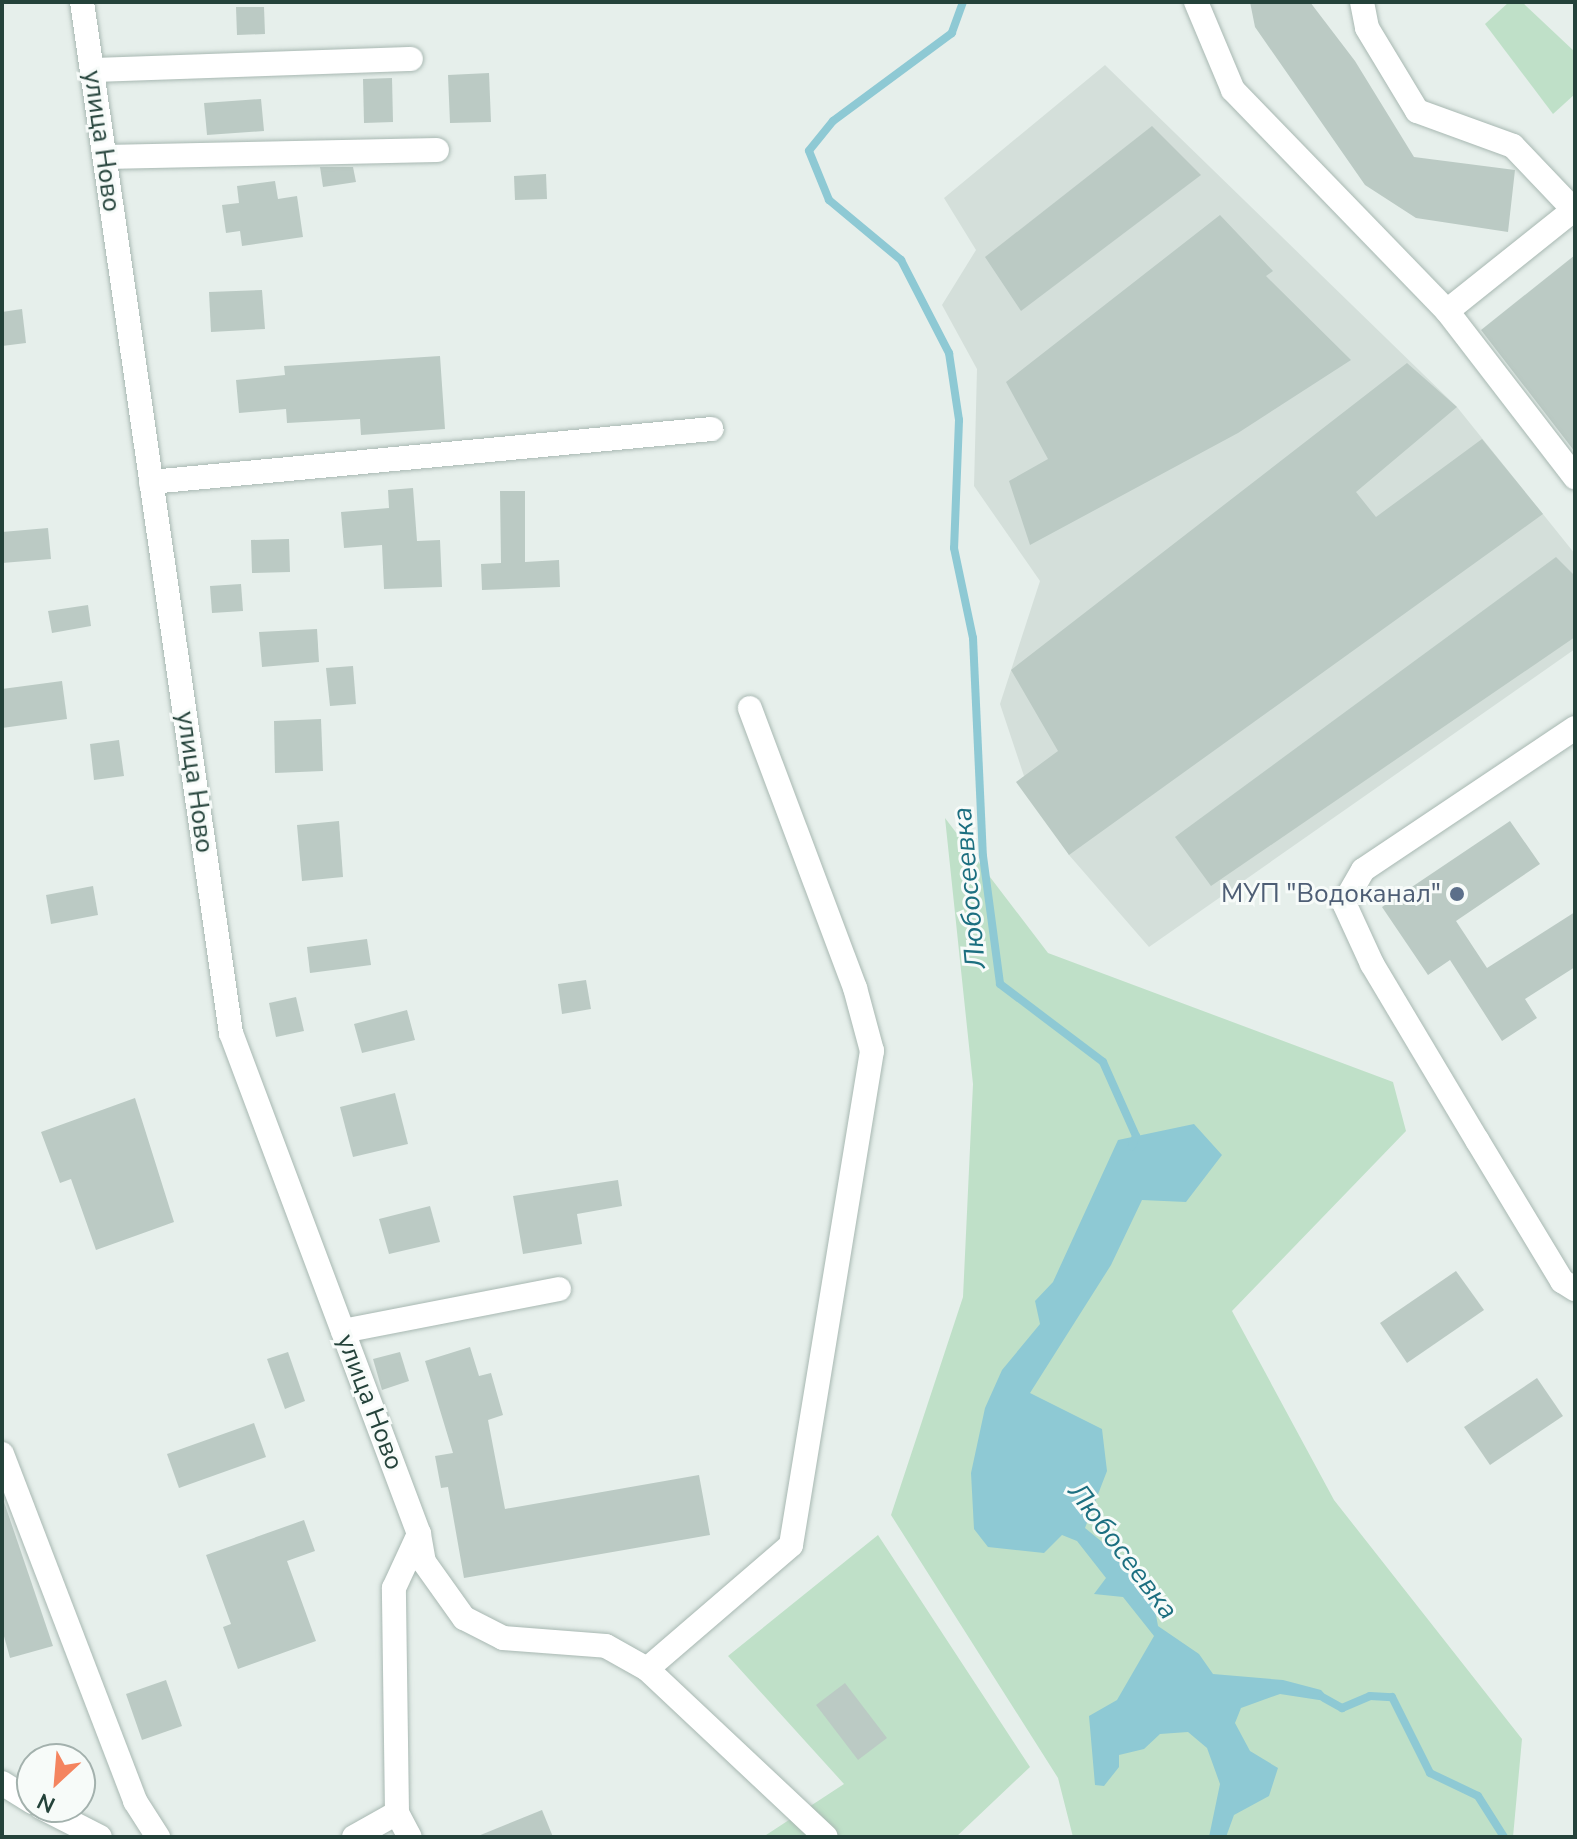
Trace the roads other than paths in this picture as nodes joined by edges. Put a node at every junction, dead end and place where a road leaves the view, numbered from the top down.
1 (82, 2) edge
2 (1196, 2) edge
3 (1362, 2) edge
4 (411, 59) dead end
5 (92, 70) junction
6 (437, 150) dead end
7 (105, 157) junction
8 (1574, 209) edge
9 (1447, 311) junction
10 (712, 429) dead end
11 (1575, 477) edge
12 (151, 482) junction
13 (750, 708) dead end
14 (1575, 728) edge
15 (559, 1289) dead end
16 (1575, 1289) edge
17 (343, 1331) junction
18 (2, 1454) edge
19 (419, 1534) junction
20 (647, 1669) junction
21 (397, 1813) junction
22 (72, 1823) edge
23 (100, 1837) edge
24 (158, 1837) edge
25 (354, 1837) edge
26 (410, 1837) edge
27 (826, 1837) edge

1 - 5 street, улица Ново
2 - 9 street
3 - 8 street
4 - 5 street
5 - 7 street, улица Ново
6 - 7 street
7 - 12 street, улица Ново
8 - 9 street
9 - 11 street
10 - 12 street
12 - 17 street, улица Ново
13 - 20 street
14 - 16 street
15 - 17 street
17 - 19 street, улица Ново
18 - 24 street
19 - 20 street, улица Ново
19 - 21 street
20 - 27 street, улица Ново
21 - 25 street
21 - 26 street
22 - 23 street

